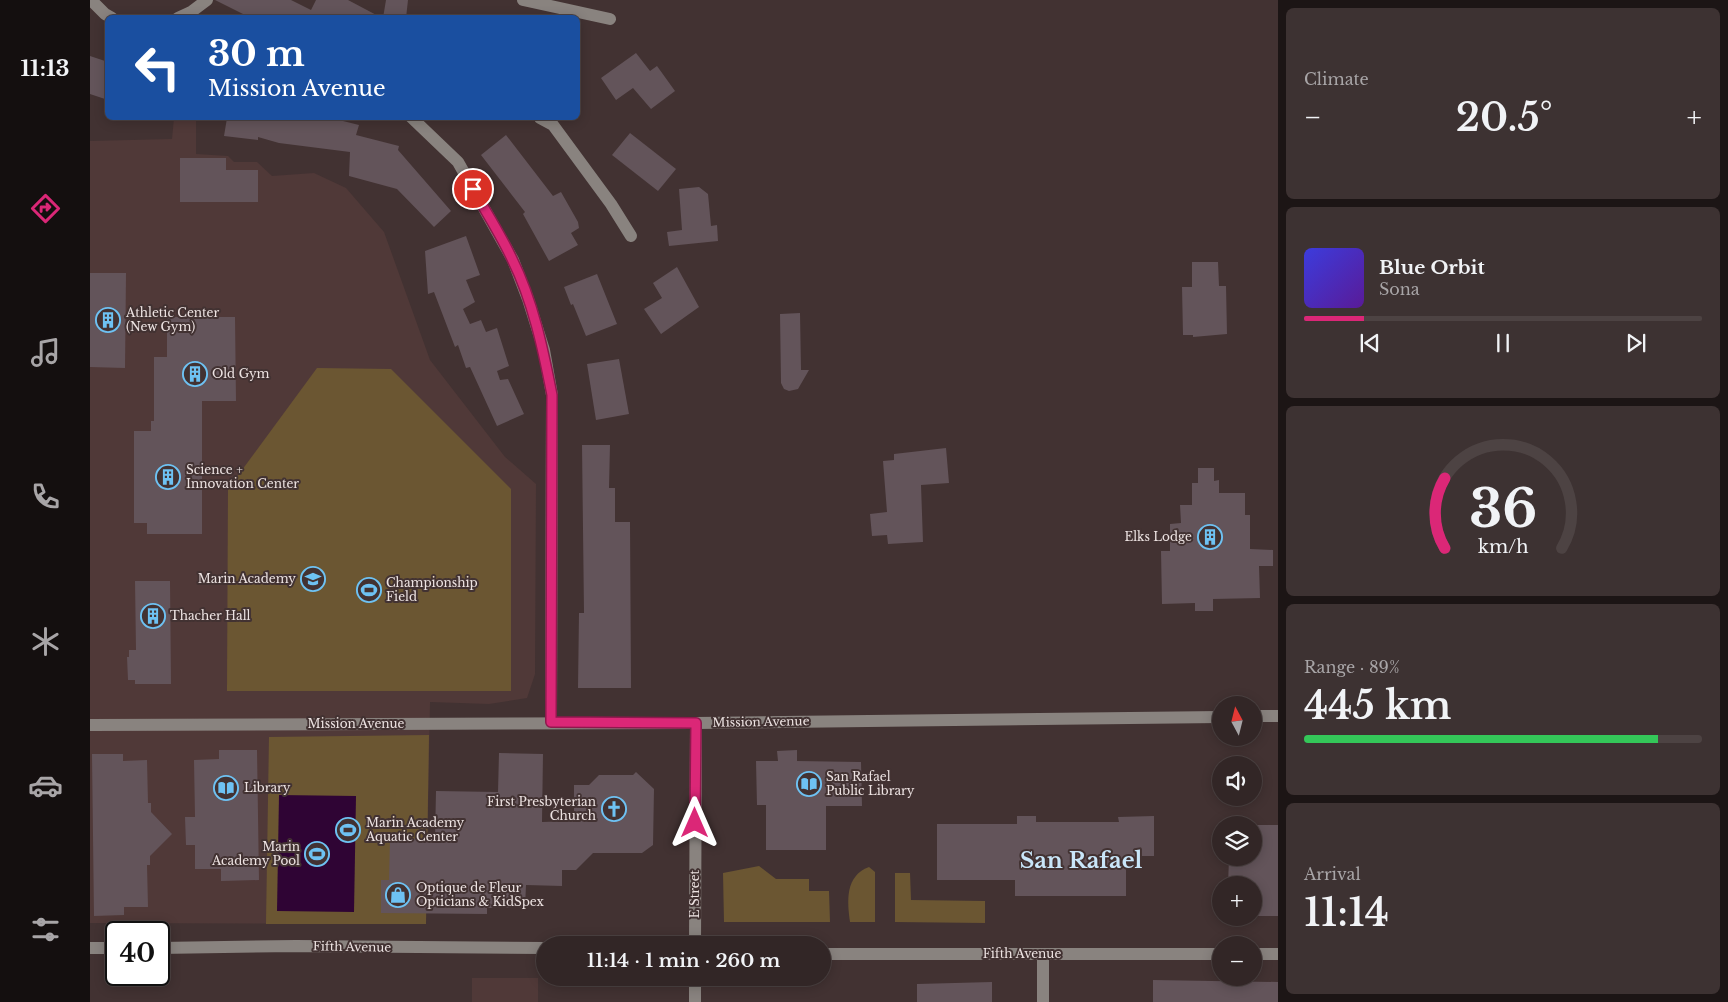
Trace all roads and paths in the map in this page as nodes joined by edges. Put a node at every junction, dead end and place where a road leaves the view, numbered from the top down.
1 (91, 0) edge
2 (207, 0) edge
3 (524, 0) edge
4 (107, 15) edge
5 (193, 15) edge
6 (610, 19) dead end
7 (414, 120) edge
8 (544, 120) edge
9 (631, 236) dead end
10 (1262, 716) edge
11 (1278, 716) edge
12 (1212, 717) edge
13 (551, 722) junction
14 (696, 723) junction
15 (90, 725) edge
16 (695, 936) edge
17 (90, 948) edge
18 (105, 948) edge
19 (170, 948) edge
20 (536, 948) edge
21 (831, 954) edge
22 (1043, 954) junction
23 (1212, 954) edge
24 (1262, 954) edge
25 (1278, 954) edge
26 (695, 986) edge
27 (695, 1002) edge
28 (1043, 1002) edge

1 - 4 street
2 - 5 street
3 - 6 street
7 - 13 street
8 - 9 street
10 - 11 street
12 - 14 street, Mission Avenue
13 - 14 street, Mission Avenue
13 - 15 street, Mission Avenue
14 - 16 street, E Street
17 - 18 street
19 - 20 street, Fifth Avenue
21 - 22 street, Fifth Avenue
22 - 23 street, Fifth Avenue
22 - 28 street
24 - 25 street
26 - 27 street

